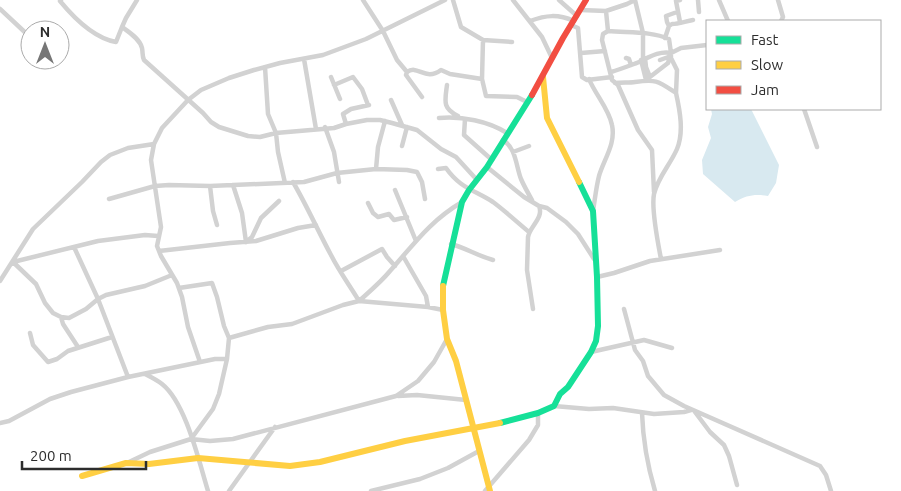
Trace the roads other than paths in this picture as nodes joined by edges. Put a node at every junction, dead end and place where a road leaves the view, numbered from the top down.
1 (60, 0) edge
2 (137, 0) edge
3 (363, 0) edge
4 (445, 0) edge
5 (453, 0) edge
6 (514, 0) edge
7 (559, 0) edge
8 (586, 0) edge
9 (635, 0) edge
10 (680, 0) edge
11 (698, 0) edge
12 (719, 0) edge
13 (778, 0) edge
14 (0, 9) edge
15 (606, 11) junction
16 (677, 12) junction
17 (699, 12) dead end
18 (576, 18) junction
19 (693, 20) dead end
20 (728, 20) edge
21 (782, 20) edge
22 (530, 21) junction
23 (680, 22) junction
24 (669, 26) junction
25 (122, 27) junction
26 (20, 28) edge
27 (383, 31) junction
28 (608, 31) junction
29 (643, 33) junction
30 (665, 38) junction
31 (483, 40) junction
32 (512, 42) dead end
33 (706, 45) edge
34 (605, 51) junction
35 (581, 53) junction
36 (671, 56) junction
37 (552, 58) junction
38 (626, 58) dead end
39 (304, 59) junction
40 (643, 59) junction
41 (660, 60) dead end
42 (631, 65) junction
43 (265, 67) junction
44 (407, 72) junction
45 (611, 75) junction
46 (331, 77) dead end
47 (544, 77) junction
48 (482, 79) junction
49 (648, 79) junction
50 (589, 80) junction
51 (615, 83) junction
52 (334, 85) junction
53 (446, 85) dead end
54 (676, 93) junction
55 (422, 97) dead end
56 (340, 99) dead end
57 (188, 100) junction
58 (391, 100) dead end
59 (527, 102) junction
60 (804, 110) edge
61 (439, 118) dead end
62 (463, 118) junction
63 (385, 121) junction
64 (346, 124) junction
65 (404, 126) junction
66 (326, 128) junction
67 (316, 129) junction
68 (276, 133) junction
69 (507, 133) junction
70 (503, 140) junction
71 (154, 144) junction
72 (402, 146) dead end
73 (529, 146) dead end
74 (818, 147) dead end
75 (513, 152) junction
76 (492, 160) junction
77 (487, 167) junction
78 (376, 168) junction
79 (438, 169) dead end
80 (337, 173) junction
81 (477, 180) junction
82 (293, 182) junction
83 (339, 182) dead end
84 (285, 183) junction
85 (233, 185) junction
86 (155, 186) junction
87 (210, 186) junction
88 (395, 190) dead end
89 (469, 190) junction
90 (654, 194) junction
91 (109, 198) dead end
92 (425, 199) dead end
93 (279, 201) dead end
94 (533, 201) junction
95 (462, 202) junction
96 (368, 203) dead end
97 (540, 206) junction
98 (593, 211) junction
99 (406, 217) junction
100 (316, 224) junction
101 (217, 225) dead end
102 (528, 232) junction
103 (158, 236) junction
104 (416, 240) junction
105 (246, 242) junction
106 (451, 244) junction
107 (74, 247) junction
108 (720, 250) dead end
109 (159, 251) junction
110 (403, 256) junction
111 (661, 259) junction
112 (493, 260) dead end
113 (13, 262) junction
114 (395, 266) junction
115 (596, 266) junction
116 (341, 271) junction
117 (172, 275) junction
118 (597, 277) junction
119 (0, 281) edge
120 (179, 288) junction
121 (98, 299) junction
122 (359, 302) junction
123 (428, 307) junction
124 (533, 309) dead end
125 (624, 309) dead end
126 (443, 310) junction
127 (61, 317) junction
128 (30, 333) dead end
129 (112, 337) junction
130 (229, 338) junction
131 (447, 339) junction
132 (632, 342) junction
133 (78, 347) junction
134 (672, 348) dead end
135 (591, 352) junction
136 (227, 359) junction
137 (200, 362) junction
138 (145, 374) junction
139 (128, 377) junction
140 (396, 396) junction
141 (466, 400) junction
142 (554, 406) junction
143 (692, 410) junction
144 (538, 413) junction
145 (642, 413) junction
146 (0, 423) edge
147 (275, 427) junction
148 (473, 429) junction
149 (192, 439) junction
150 (479, 451) junction
151 (198, 458) junction
152 (126, 463) junction
153 (251, 464) junction
154 (82, 476) dead end
155 (737, 485) dead end
156 (488, 490) edge
157 (208, 491) edge
158 (229, 491) edge
159 (371, 491) edge
160 (655, 491) edge
161 (831, 491) edge

1 - 25 street
2 - 25 street
3 - 27 street
4 - 27 street
5 - 31 street
6 - 22 street
7 - 18 street
8 - 18 street
9 - 15 street
9 - 29 street
10 - 16 street
11 - 17 street
12 - 20 street
13 - 21 street
14 - 26 street
15 - 18 street
15 - 28 street
16 - 23 street
16 - 24 street
18 - 22 street
18 - 35 street
18 - 37 street
19 - 23 street
22 - 37 street
23 - 24 street
24 - 30 street
25 - 57 street
27 - 39 street
27 - 44 street
28 - 29 street
28 - 34 street
29 - 30 street
29 - 40 street
30 - 36 street
31 - 32 street
31 - 48 street
33 - 36 street
34 - 35 street
34 - 45 street
35 - 50 street
36 - 40 street
36 - 41 street
36 - 49 street
36 - 54 street
37 - 47 street
38 - 42 street
39 - 43 street
39 - 67 street
40 - 42 street
40 - 49 street
42 - 45 street
43 - 57 street
43 - 68 street
44 - 48 street
44 - 55 street
45 - 50 street
45 - 51 street
46 - 52 street
47 - 59 street
47 - 98 street
48 - 59 street
49 - 51 street
49 - 54 street
50 - 98 street
51 - 90 street
52 - 56 street
52 - 64 street
53 - 62 street
54 - 90 street
57 - 68 street
57 - 71 street
58 - 65 street
59 - 69 street
60 - 74 street
61 - 62 street
62 - 69 street
62 - 76 street
63 - 64 street
63 - 65 street
63 - 78 street
64 - 66 street
65 - 72 street
65 - 81 street
66 - 67 street
66 - 80 street
67 - 68 street
68 - 84 street
69 - 70 street
70 - 75 street
70 - 76 street
71 - 86 street
71 - 113 street
73 - 75 street
75 - 94 street
76 - 77 street
77 - 81 street
77 - 94 street
78 - 80 street
78 - 92 street
79 - 89 street
80 - 82 street
80 - 83 street
81 - 89 street
82 - 84 street
82 - 100 street
84 - 85 street
85 - 87 street
85 - 105 street
86 - 87 street
86 - 91 street
86 - 103 street
87 - 101 street
88 - 99 street
89 - 95 street
89 - 102 street
90 - 111 street
93 - 105 street
94 - 97 street
95 - 104 street
95 - 106 street
96 - 99 street
97 - 102 street
97 - 115 street
98 - 115 street
99 - 104 street
100 - 105 street
100 - 116 street
102 - 124 street
103 - 107 street
103 - 109 street
104 - 110 street
105 - 109 street
106 - 112 street
106 - 126 street
107 - 113 street
107 - 121 street
108 - 111 street
109 - 117 street
110 - 114 street
110 - 123 street
111 - 118 street
113 - 119 street
113 - 127 street
114 - 116 street
114 - 122 street
115 - 118 street
116 - 122 street
117 - 120 street
117 - 121 street
118 - 135 street
120 - 130 street
120 - 137 street
121 - 127 street
121 - 129 street
122 - 123 street
122 - 130 street
123 - 126 street
125 - 132 street
126 - 131 street
127 - 133 street
128 - 133 street
129 - 133 street
129 - 139 street
130 - 136 street
131 - 140 street
131 - 141 street
132 - 134 street
132 - 135 street
132 - 143 street
135 - 142 street
136 - 137 street
136 - 149 street
137 - 138 street
138 - 139 street
138 - 149 street
139 - 146 street
140 - 141 street
140 - 147 street
141 - 148 street
142 - 144 street
142 - 145 street
143 - 145 street
143 - 155 street
143 - 161 street
144 - 148 street
144 - 156 street
145 - 160 street
147 - 149 street
147 - 153 street
148 - 150 street
148 - 153 street
149 - 151 street
149 - 152 street
150 - 156 street
150 - 159 street
151 - 152 street
151 - 153 street
151 - 157 street
152 - 154 street
153 - 158 street

